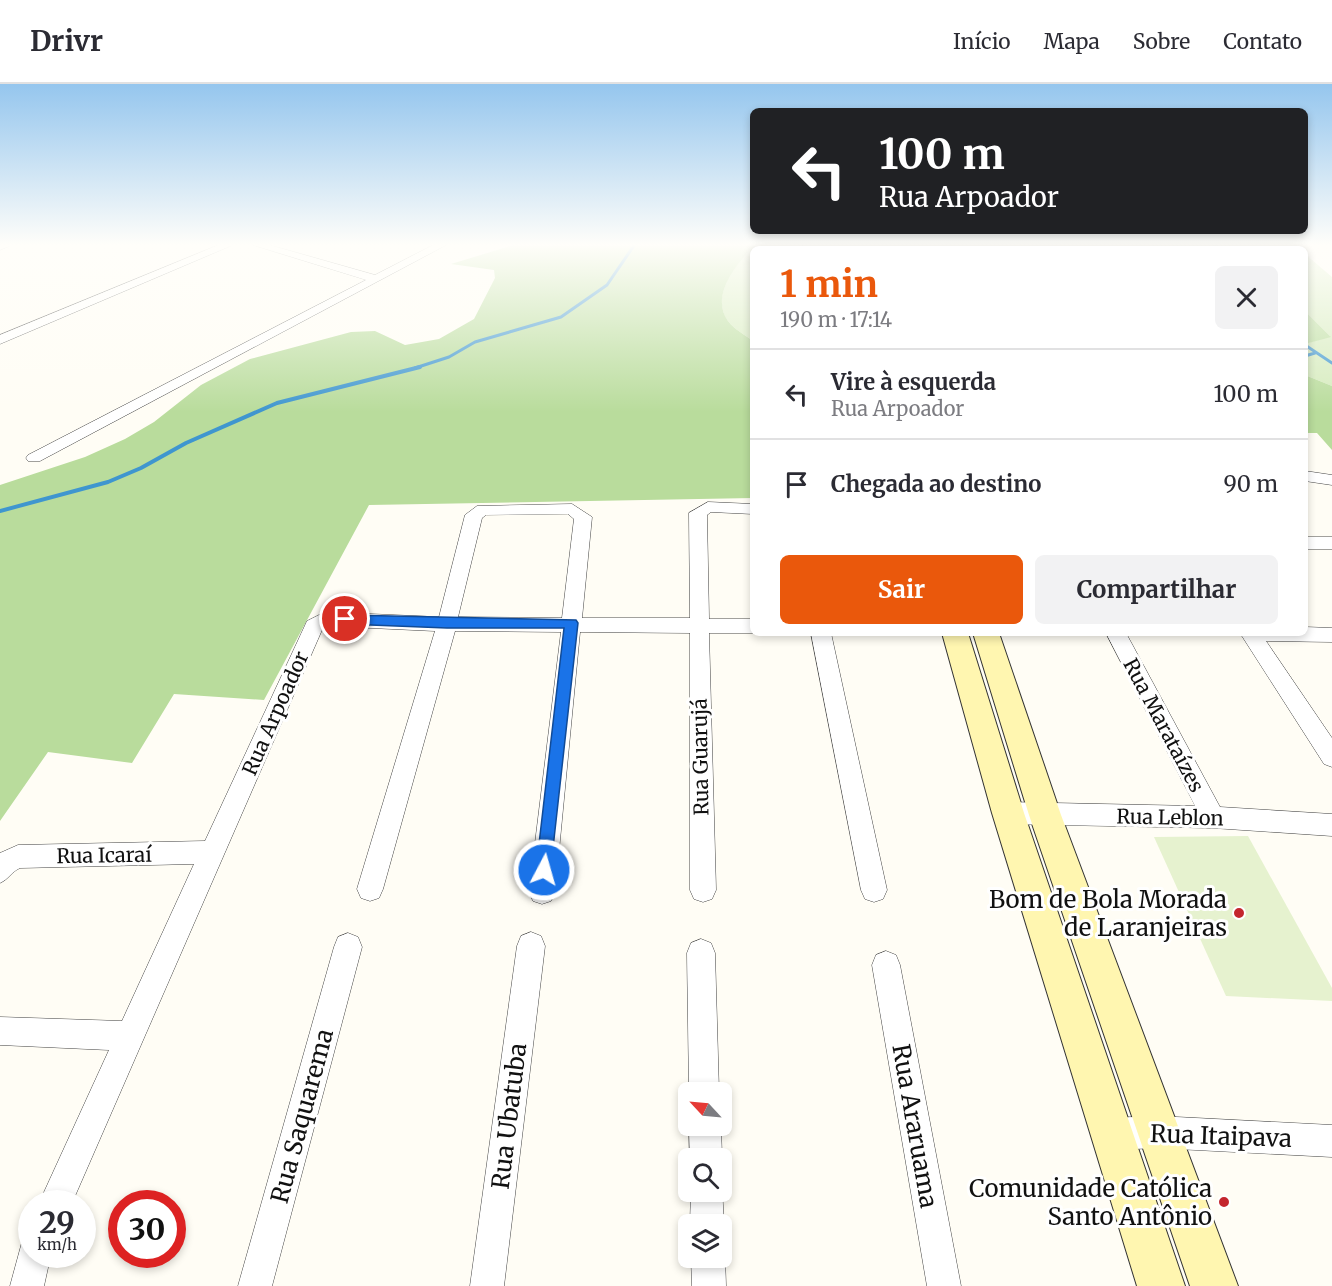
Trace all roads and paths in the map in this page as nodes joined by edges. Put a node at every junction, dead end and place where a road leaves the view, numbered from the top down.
1 (96, 300) edge
2 (337, 300) edge
3 (0, 340) edge
4 (34, 458) dead end
5 (1308, 476) edge
6 (1332, 480) edge
7 (750, 509) edge
8 (1308, 543) edge
9 (1332, 543) edge
10 (571, 623) junction
11 (447, 624) junction
12 (697, 625) junction
13 (750, 626) edge
14 (1308, 634) edge
15 (1332, 635) edge
16 (822, 636) edge
17 (956, 636) edge
18 (987, 636) edge
19 (1118, 636) edge
20 (1252, 636) edge
21 (1328, 745) edge
22 (1008, 813) junction
23 (1045, 815) junction
24 (1213, 818) junction
25 (1332, 825) edge
26 (213, 852) junction
27 (0, 871) edge
28 (370, 889) dead end
29 (703, 890) dead end
30 (874, 890) dead end
31 (542, 892) dead end
32 (531, 946) dead end
33 (348, 947) dead end
34 (701, 953) dead end
35 (886, 965) dead end
36 (0, 1031) edge
37 (132, 1036) junction
38 (705, 1082) edge
39 (1157, 1132) junction
40 (1111, 1134) junction
41 (1332, 1141) edge
42 (61, 1190) edge
43 (31, 1268) edge
44 (708, 1268) edge
45 (27, 1286) edge
46 (255, 1286) edge
47 (487, 1286) edge
48 (709, 1286) edge
49 (944, 1286) edge
50 (1161, 1286) edge
51 (1214, 1286) edge

1 - 3 street
2 - 4 street
5 - 6 street
7 - 12 street, Rua Guarujá
8 - 9 street
10 - 11 street, Rua Arpoador
10 - 11 street
10 - 12 street, Rua Arpoador
10 - 31 street
11 - 26 street, Rua Arpoador
11 - 28 street
12 - 13 street, Rua Arpoador
12 - 29 street, Rua Guarujá
14 - 15 street
16 - 30 street
17 - 22 street
18 - 23 street
19 - 24 street, Rua Marataízes
20 - 21 street
22 - 23 street, Rua Leblon
22 - 40 street
23 - 24 street, Rua Leblon
23 - 39 street
24 - 25 street, Rua Leblon
26 - 27 street, Rua Icaraí
26 - 37 street, Rua Arpoador
32 - 47 street, Rua Ubatuba
33 - 46 street, Rua Saquarema
34 - 38 street
35 - 49 street, Rua Araruama
36 - 37 street
37 - 42 street, Rua Arpoador
39 - 40 street, Rua Itaipava
39 - 41 street, Rua Itaipava
39 - 51 street
40 - 50 street
43 - 45 street
44 - 48 street

